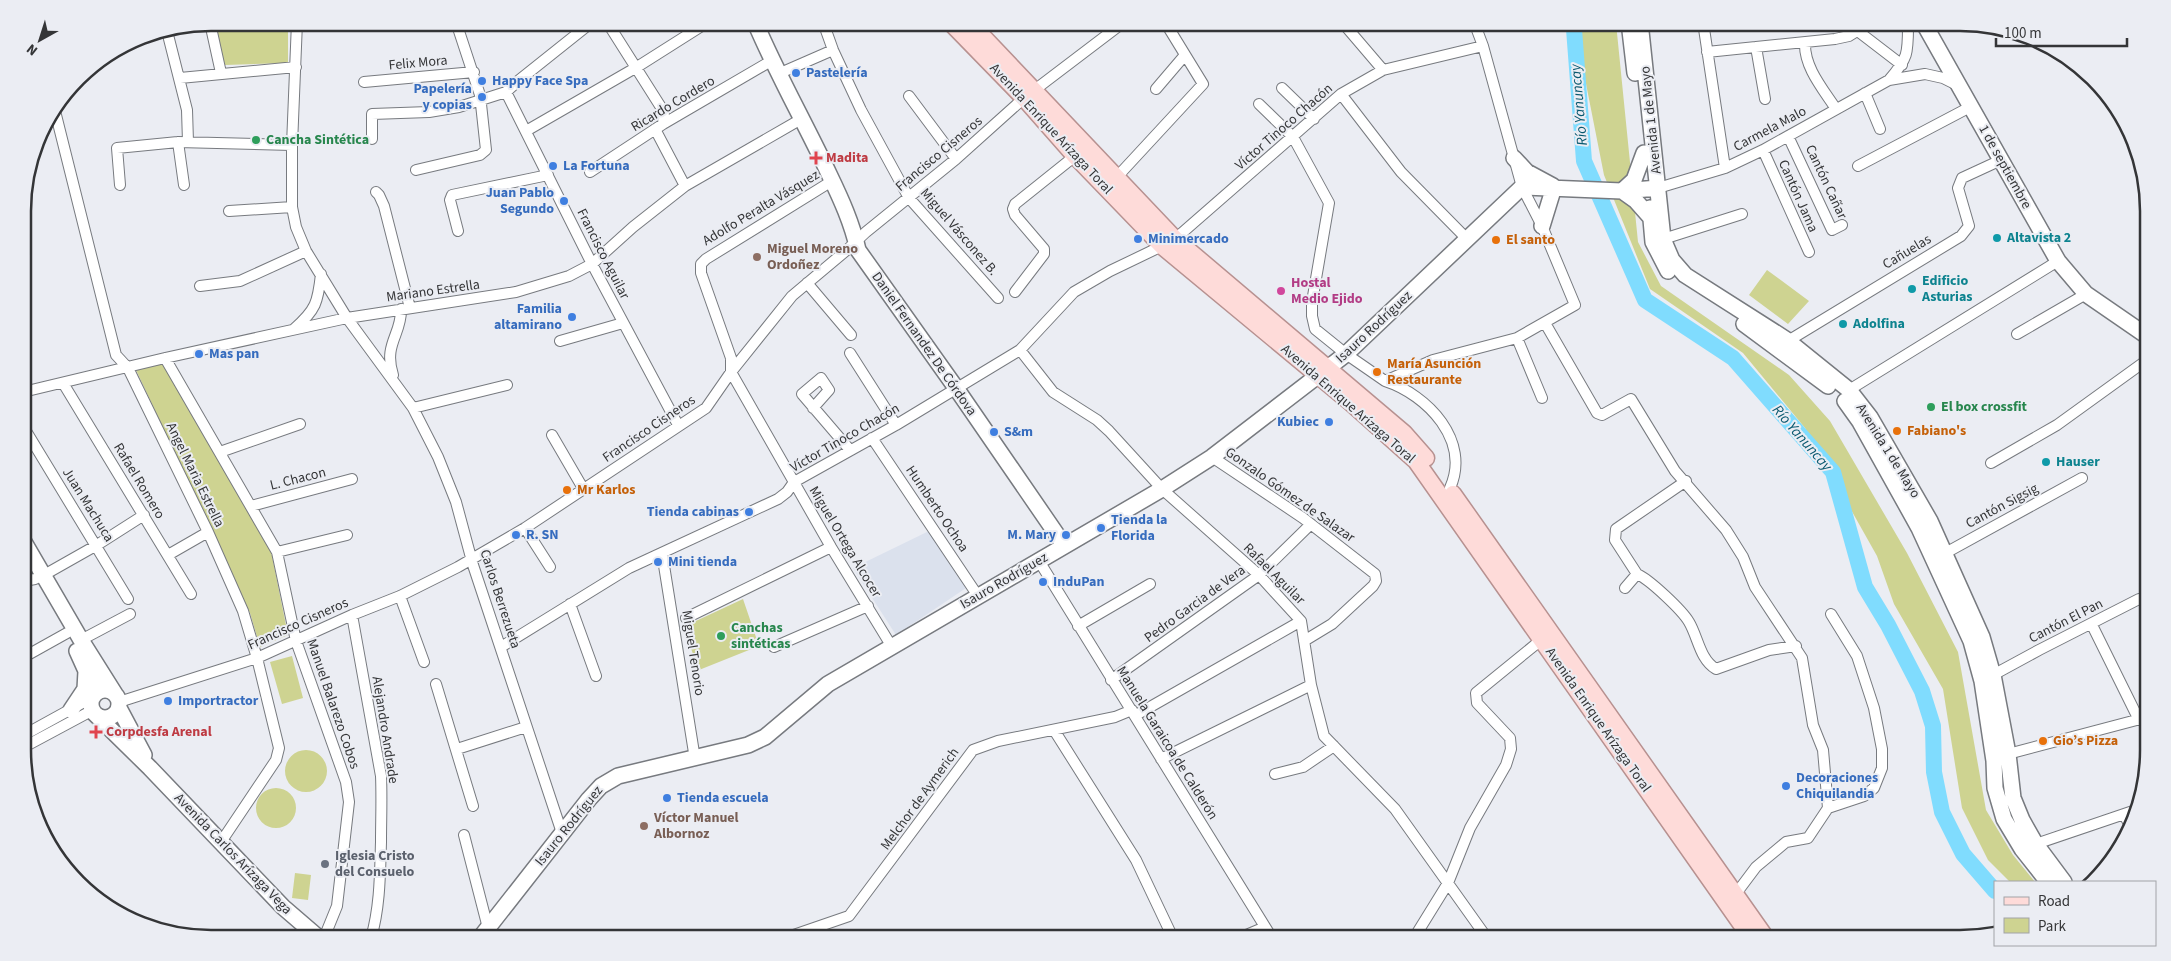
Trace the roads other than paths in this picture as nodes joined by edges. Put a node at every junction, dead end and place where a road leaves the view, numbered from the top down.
1 (212, 31) edge
2 (297, 31) edge
3 (459, 31) edge
4 (580, 31) edge
5 (613, 31) edge
6 (694, 31) edge
7 (759, 31) edge
8 (826, 31) edge
9 (960, 31) edge
10 (976, 31) edge
11 (1112, 31) edge
12 (1170, 31) edge
13 (1350, 31) edge
14 (1477, 31) edge
15 (1631, 31) edge
16 (1641, 31) edge
17 (1704, 31) edge
18 (1857, 31) joint
19 (1908, 31) edge
20 (1928, 31) edge
21 (169, 36) edge
22 (1805, 43) junction
23 (1483, 46) junction
24 (1756, 48) junction
25 (833, 50) junction
26 (1707, 52) junction
27 (1185, 55) junction
28 (1902, 65) junction
29 (296, 67) junction
30 (637, 68) junction
31 (775, 68) junction
32 (1382, 70) junction
33 (474, 72) junction
34 (221, 73) junction
35 (180, 78) junction
36 (1889, 80) junction
37 (364, 82) dead end
38 (1282, 88) dead end
39 (1962, 88) junction
40 (1156, 89) dead end
41 (506, 92) junction
42 (1864, 93) junction
43 (1029, 94) junction
44 (1341, 94) junction
45 (909, 96) dead end
46 (1765, 99) dead end
47 (480, 100) junction
48 (1259, 104) dead end
49 (1972, 106) junction
50 (1836, 109) junction
51 (57, 118) edge
52 (803, 118) junction
53 (1314, 119) junction
54 (659, 126) junction
55 (1880, 130) dead end
56 (526, 131) junction
57 (1788, 136) junction
58 (1293, 138) junction
59 (372, 139) dead end
60 (183, 142) junction
61 (292, 145) junction
62 (1763, 150) junction
63 (1644, 154) junction
64 (1075, 156) junction
65 (1514, 158) junction
66 (956, 159) junction
67 (2002, 160) junction
68 (1858, 166) dead end
69 (1725, 168) junction
70 (416, 170) dead end
71 (590, 172) dead end
72 (548, 175) junction
73 (1116, 178) junction
74 (832, 181) junction
75 (120, 185) dead end
76 (184, 185) dead end
77 (685, 186) junction
78 (1522, 187) junction
79 (1554, 187) junction
80 (1653, 189) junction
81 (1621, 191) junction
82 (376, 192) dead end
83 (909, 198) junction
84 (292, 207) junction
85 (229, 211) dead end
86 (1742, 214) dead end
87 (1651, 218) junction
88 (1842, 225) dead end
89 (1542, 226) junction
90 (458, 231) dead end
91 (1467, 239) junction
92 (1658, 240) junction
93 (856, 242) junction
94 (1169, 242) junction
95 (306, 251) junction
96 (1808, 252) dead end
97 (2058, 261) junction
98 (592, 264) junction
99 (321, 274) junction
100 (807, 282) junction
101 (200, 286) dead end
102 (1015, 292) dead end
103 (2086, 294) junction
104 (998, 298) dead end
105 (405, 309) junction
106 (347, 318) junction
107 (622, 323) junction
108 (1545, 323) junction
109 (293, 330) junction
110 (2140, 331) edge
111 (2017, 334) dead end
112 (852, 335) dead end
113 (1517, 338) junction
114 (560, 341) dead end
115 (1782, 344) junction
116 (1020, 350) junction
117 (850, 353) dead end
118 (1346, 354) junction
119 (165, 358) junction
120 (2140, 365) edge
121 (128, 368) junction
122 (731, 372) junction
123 (1324, 372) junction
124 (395, 381) junction
125 (1385, 381) junction
126 (63, 383) junction
127 (507, 385) dead end
128 (956, 388) junction
129 (31, 390) edge
130 (1849, 390) junction
131 (1542, 398) dead end
132 (413, 408) junction
133 (813, 408) dead end
134 (300, 424) dead end
135 (896, 424) junction
136 (678, 425) junction
137 (552, 435) dead end
138 (872, 438) junction
139 (31, 439) edge
140 (850, 450) junction
141 (220, 452) junction
142 (1212, 457) junction
143 (1992, 463) dead end
144 (2082, 478) dead end
145 (352, 479) dead end
146 (1686, 481) junction
147 (794, 482) junction
148 (1450, 488) junction
149 (1162, 489) junction
150 (584, 490) junction
151 (251, 506) junction
152 (144, 515) junction
153 (1311, 524) junction
154 (525, 528) junction
155 (208, 532) junction
156 (347, 535) dead end
157 (97, 545) junction
158 (1064, 545) junction
159 (831, 547) junction
160 (277, 552) junction
161 (662, 553) junction
162 (168, 555) junction
163 (1940, 556) junction
164 (472, 560) junction
165 (1038, 561) junction
166 (550, 567) dead end
167 (1637, 574) junction
168 (1259, 575) junction
169 (34, 578) edge
170 (1150, 584) dead end
171 (1625, 588) dead end
172 (191, 594) dead end
173 (400, 596) junction
174 (978, 596) junction
175 (128, 599) dead end
176 (2140, 599) edge
177 (570, 604) junction
178 (868, 606) junction
179 (130, 614) dead end
180 (1831, 614) dead end
181 (352, 615) junction
182 (686, 618) dead end
183 (1301, 621) junction
184 (2092, 624) junction
185 (1078, 626) junction
186 (67, 633) junction
187 (81, 640) junction
188 (1542, 640) junction
189 (296, 641) junction
190 (1304, 641) junction
191 (1796, 646) junction
192 (774, 647) dead end
193 (892, 647) junction
194 (501, 648) junction
195 (31, 653) edge
196 (258, 658) junction
197 (424, 662) dead end
198 (85, 664) junction
199 (596, 676) dead end
200 (1993, 676) junction
201 (1111, 680) junction
202 (436, 684) dead end
203 (1311, 685) junction
204 (118, 701) junction
205 (94, 703) junction
206 (72, 710) junction
207 (2140, 711) edge
208 (1134, 713) junction
209 (2140, 719) edge
210 (526, 726) junction
211 (1054, 730) junction
212 (31, 731) edge
213 (31, 744) edge
214 (1334, 746) junction
215 (456, 749) junction
216 (2008, 754) junction
217 (695, 759) junction
218 (1161, 759) junction
219 (150, 768) junction
220 (1275, 774) dead end
221 (473, 806) dead end
222 (1828, 808) junction
223 (2128, 813) edge
224 (2124, 815) junction
225 (2126, 819) edge
226 (562, 833) junction
227 (464, 835) dead end
228 (221, 842) junction
229 (2028, 846) junction
230 (2047, 881) edge
231 (2063, 881) edge
232 (1448, 883) junction
233 (1734, 895) junction
234 (1265, 927) junction
235 (309, 930) edge
236 (327, 930) edge
237 (373, 930) edge
238 (483, 930) edge
239 (486, 930) edge
240 (816, 930) edge
241 (1169, 930) edge
242 (1258, 930) edge
243 (1267, 930) edge
244 (1419, 930) edge
245 (1481, 930) edge
246 (1744, 930) edge
247 (1760, 930) edge

1 - 34 street
2 - 29 street, Carlos Berrezueta
3 - 33 street
4 - 41 street
5 - 30 street
6 - 30 street
7 - 31 street, Daniel Fernandez De Córdova
8 - 25 street, Miguel Vásconez B.
9 - 43 main road, Avenida Enrique Arízaga Toral
10 - 43 main road, Avenida Enrique Arízaga Toral
11 - 43 street, Francisco Cisneros
12 - 27 street
13 - 32 street
14 - 23 street
15 - 63 street, Avenida 1 de Mayo
16 - 80 street, Avenida 1 de Mayo
17 - 26 street
18 - 22 street
18 - 28 street
19 - 28 street, Carmela Malo
20 - 39 street, 1 de septiembre
21 - 35 street
22 - 24 street
22 - 50 street
23 - 32 street, Víctor Tinoco Chacón
23 - 65 street
24 - 26 street
24 - 46 street
25 - 31 street
25 - 83 street, Miguel Vásconez B.
26 - 69 street
27 - 40 street
27 - 73 street
28 - 36 street, Carmela Malo
29 - 34 street
29 - 61 street, Carlos Berrezueta
30 - 54 street
30 - 56 street
31 - 52 street, Daniel Fernandez De Córdova
31 - 54 street, Ricardo Cordero
32 - 44 street, Víctor Tinoco Chacón
33 - 37 street, Felix Mora
33 - 47 street
34 - 35 street
35 - 60 street
36 - 39 street, Carmela Malo
36 - 42 street, Carmela Malo
38 - 53 street
39 - 49 street, 1 de septiembre
41 - 47 street
41 - 56 street, Francisco Aguilar
42 - 50 street, Carmela Malo
42 - 55 street
43 - 64 main road, Avenida Enrique Arízaga Toral
43 - 66 street, Francisco Cisneros
43 - 73 main road, Avenida Enrique Arízaga Toral
44 - 53 street, Víctor Tinoco Chacón
44 - 91 street
45 - 66 street
47 - 59 street
47 - 70 street
48 - 58 street
49 - 67 street, 1 de septiembre
49 - 68 street
50 - 57 street, Carmela Malo
51 - 121 street, Angel Maria Estrella
52 - 74 street, Daniel Fernandez De Córdova
52 - 77 street, Mariano Estrella
53 - 58 street, Víctor Tinoco Chacón
54 - 71 street, Ricardo Cordero
54 - 77 street
56 - 72 street, Francisco Aguilar
57 - 62 street, Carmela Malo
57 - 88 street, Cantón Cañar
58 - 94 street, Víctor Tinoco Chacón
58 - 118 street
60 - 61 street
60 - 75 street
60 - 76 street
61 - 84 street, Carlos Berrezueta
62 - 69 street, Carmela Malo
62 - 96 street, Cantón Jama
63 - 80 street, Avenida 1 de Mayo
63 - 81 street
64 - 94 main road, Avenida Enrique Arízaga Toral
64 - 102 street
65 - 78 street
65 - 79 street
66 - 83 street, Francisco Cisneros
67 - 97 street, 1 de septiembre
67 - 115 street, Cañuelas
69 - 80 street, Carmela Malo
72 - 90 street
72 - 98 street, Francisco Aguilar
73 - 94 main road, Avenida Enrique Arízaga Toral
74 - 93 street, Daniel Fernandez De Córdova
74 - 122 street, Adolfo Peralta Vásquez
77 - 98 street, Mariano Estrella
78 - 79 street
78 - 89 street
78 - 91 street, Isauro Rodríguez
79 - 81 street
79 - 89 street
80 - 81 street
80 - 87 street, Avenida 1 de Mayo
80 - 92 street, Avenida 1 de Mayo
81 - 87 street
82 - 105 street
83 - 93 street, Francisco Cisneros
83 - 104 street, Miguel Vásconez B.
84 - 85 street
84 - 95 street, Carlos Berrezueta
86 - 92 street
87 - 92 street, Avenida 1 de Mayo
89 - 108 street
91 - 118 street, Isauro Rodríguez
92 - 115 street, Avenida 1 de Mayo
93 - 100 street, Francisco Cisneros
93 - 128 street, Daniel Fernandez De Córdova
94 - 116 street, Víctor Tinoco Chacón
94 - 123 main road, Avenida Enrique Arízaga Toral
95 - 99 street, Carlos Berrezueta
95 - 101 street
97 - 103 street, 1 de septiembre
97 - 130 street
98 - 105 street, Mariano Estrella
98 - 107 street, Francisco Aguilar
99 - 106 street, Carlos Berrezueta
99 - 109 street
100 - 112 street
100 - 122 street, Francisco Cisneros
103 - 110 street, 1 de septiembre
103 - 111 street
105 - 106 street, Mariano Estrella
105 - 124 street, Carlos Berrezueta
106 - 109 street, Mariano Estrella
106 - 124 street, Carlos Berrezueta
107 - 114 street
107 - 136 street, Francisco Aguilar
108 - 113 street
108 - 146 street
109 - 119 street, Mariano Estrella
113 - 125 street
113 - 131 street
115 - 130 street, Avenida 1 de Mayo
115 - 163 street, Avenida 1 de Mayo
116 - 128 street, Víctor Tinoco Chacón
116 - 149 street, Rafael Aguilar
117 - 135 street
118 - 123 street, Isauro Rodríguez
118 - 125 street
119 - 121 street, Mariano Estrella
119 - 141 street, Manuel Balarezo Cobos
120 - 143 street
121 - 126 street, Mariano Estrella
121 - 155 street, Angel Maria Estrella
122 - 136 street, Francisco Cisneros
122 - 147 street, Miguel Ortega Alcocer
123 - 142 street, Isauro Rodríguez
123 - 148 main road, Avenida Enrique Arízaga Toral
123 - 188 main road, Avenida Enrique Arízaga Toral
124 - 132 street, Carlos Berrezueta
125 - 148 street
126 - 129 street, Mariano Estrella
126 - 152 street, Rafael Romero
127 - 132 street
128 - 135 street, Víctor Tinoco Chacón
128 - 158 street, Daniel Fernandez De Córdova
130 - 163 street, Avenida 1 de Mayo
132 - 164 street, Carlos Berrezueta
133 - 140 street
134 - 141 street
135 - 138 street, Víctor Tinoco Chacón
136 - 150 street, Francisco Cisneros
137 - 150 street
138 - 140 street, Víctor Tinoco Chacón
138 - 174 street, Humberto Ochoa
139 - 157 street, Juan Machuca
140 - 147 street, Víctor Tinoco Chacón
141 - 151 street, Manuel Balarezo Cobos
142 - 149 street, Isauro Rodríguez
142 - 153 street, Gonzalo Gómez de Salazar
144 - 163 street, Cantón Sigsig
145 - 151 street, L. Chacon
146 - 167 street
146 - 191 street
147 - 159 street, Miguel Ortega Alcocer
147 - 161 street, Víctor Tinoco Chacón
148 - 233 main road, Avenida Enrique Arízaga Toral
149 - 158 street, Isauro Rodríguez
149 - 168 street, Rafael Aguilar
150 - 154 street, Francisco Cisneros
151 - 160 street, Manuel Balarezo Cobos
152 - 157 street
152 - 162 street, Rafael Romero
153 - 168 street, Pedro Garcia de Vera
153 - 190 street, Gonzalo Gómez de Salazar
154 - 164 street, Francisco Cisneros
154 - 166 street
155 - 162 street
155 - 196 street, Angel Maria Estrella
156 - 160 street
157 - 169 street
157 - 175 street, Juan Machuca
158 - 165 street, Isauro Rodríguez
159 - 178 street, Miguel Ortega Alcocer
159 - 182 street
160 - 189 street, Manuel Balarezo Cobos
161 - 177 street, Víctor Tinoco Chacón
161 - 217 street, Miguel Tenorio
162 - 172 street, Rafael Romero
163 - 200 street, Avenida 1 de Mayo
163 - 229 street, Avenida 1 de Mayo
164 - 173 street, Francisco Cisneros
164 - 194 street, Carlos Berrezueta
165 - 174 street, Isauro Rodríguez
165 - 185 street, Manuela Garaicoa de Calderón
167 - 171 street
167 - 191 street
168 - 183 street, Rafael Aguilar
168 - 201 street, Pedro Garcia de Vera
169 - 186 street, Avenida Carlos Arízaga Vega
169 - 187 street, Avenida Carlos Arízaga Vega
170 - 185 street
173 - 181 street, Francisco Cisneros
173 - 197 street
174 - 193 street, Isauro Rodríguez
176 - 184 street, Cantón El Pan
177 - 194 street, Víctor Tinoco Chacón
177 - 199 street
178 - 192 street
178 - 193 street, Miguel Ortega Alcocer
179 - 187 street
180 - 222 street
181 - 189 street, Francisco Cisneros
181 - 237 street, Alejandro Andrade
183 - 190 street, Rafael Aguilar
183 - 208 street, Melchor de Aymerich
184 - 200 street, Cantón El Pan
184 - 207 street
185 - 201 street, Manuela Garaicoa de Calderón
186 - 195 street
186 - 198 street, Avenida Carlos Arízaga Vega
187 - 204 street, Avenida Carlos Arízaga Vega
188 - 232 street
188 - 246 main road, Avenida Enrique Arízaga Toral
189 - 196 street, Francisco Cisneros
189 - 236 street, Manuel Balarezo Cobos
190 - 203 street, Rafael Aguilar
191 - 222 street
193 - 217 street, Isauro Rodríguez
194 - 210 street, Carlos Berrezueta
196 - 204 street, Francisco Cisneros
196 - 228 street, Angel Maria Estrella
198 - 205 street, Avenida Carlos Arízaga Vega
198 - 206 street
200 - 216 street, Avenida 1 de Mayo
201 - 208 street, Manuela Garaicoa de Calderón
202 - 215 street
203 - 214 street, Rafael Aguilar
203 - 218 street
204 - 205 street
204 - 205 street
204 - 219 street, Avenida Carlos Arízaga Vega
205 - 206 street
205 - 213 street
205 - 219 street, Avenida Carlos Arízaga Vega
206 - 212 street
208 - 211 street, Melchor de Aymerich
208 - 218 street, Manuela Garaicoa de Calderón
209 - 216 street
210 - 215 street
210 - 226 street, Carlos Berrezueta
211 - 240 street, Melchor de Aymerich
211 - 241 street
214 - 220 street
214 - 232 street, Rafael Aguilar
215 - 221 street
216 - 229 street, Avenida 1 de Mayo
217 - 226 street, Isauro Rodríguez
218 - 234 street, Manuela Garaicoa de Calderón
219 - 228 street, Avenida Carlos Arízaga Vega
222 - 233 street
223 - 224 street
224 - 225 street
224 - 229 street
226 - 239 street, Isauro Rodríguez
227 - 238 street
228 - 235 street, Avenida Carlos Arízaga Vega
229 - 230 street, Avenida 1 de Mayo
229 - 231 street, Avenida 1 de Mayo
232 - 244 street
232 - 245 street, Rafael Aguilar
233 - 247 main road, Avenida Enrique Arízaga Toral
234 - 242 street
234 - 243 street, Manuela Garaicoa de Calderón

